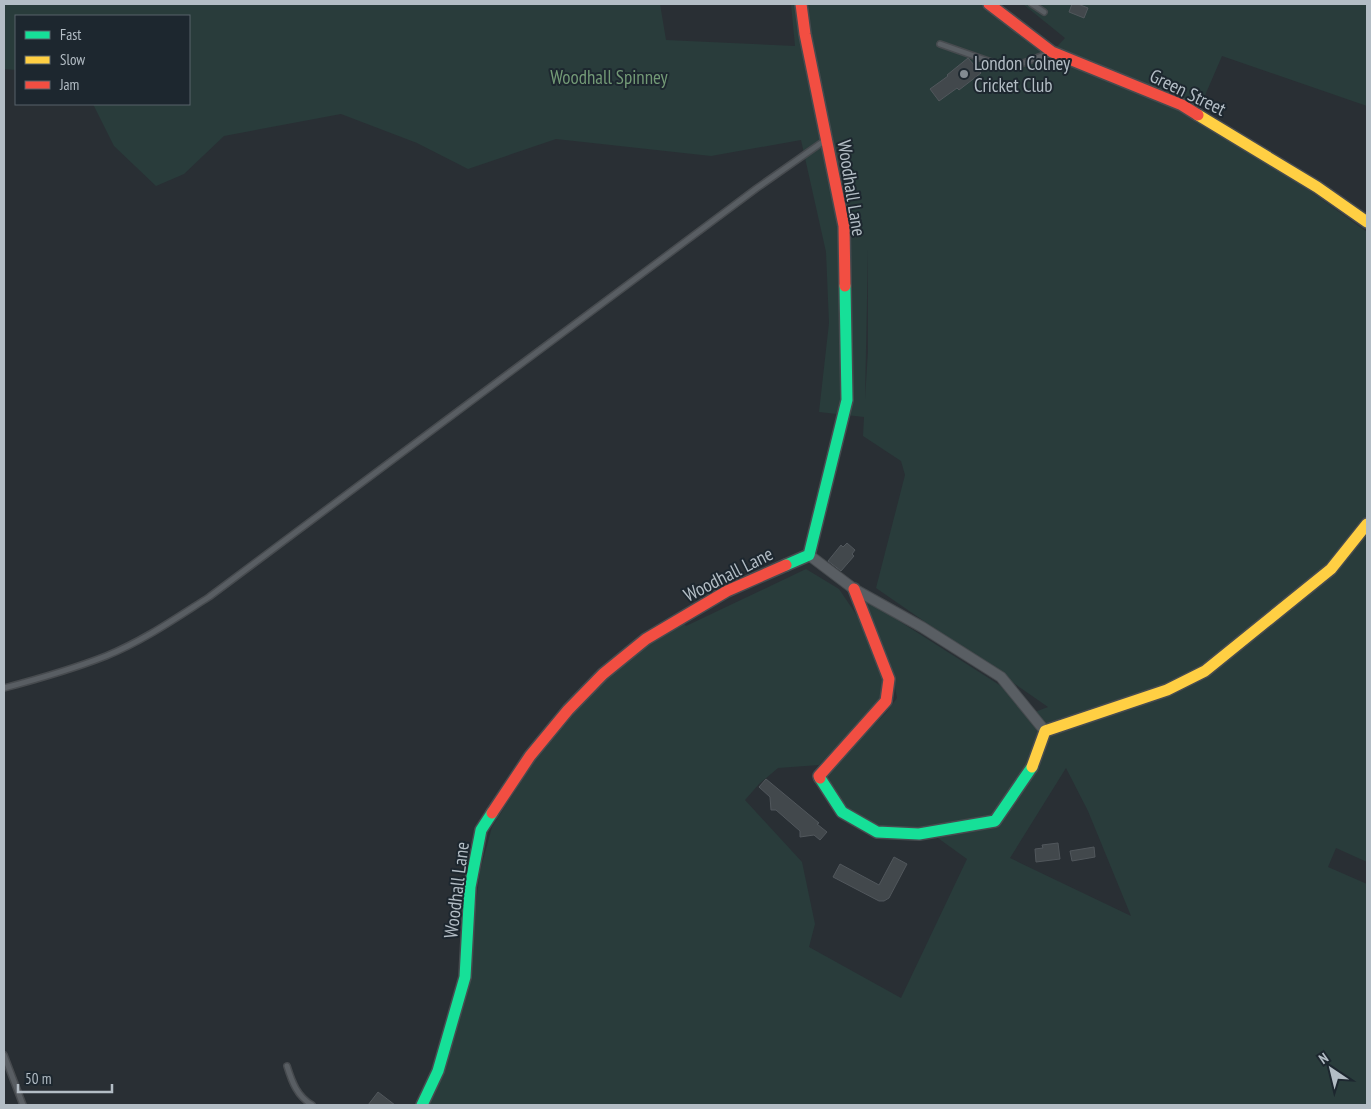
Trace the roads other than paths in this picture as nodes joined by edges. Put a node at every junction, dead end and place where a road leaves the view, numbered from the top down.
1 (801, 4) edge
2 (1032, 4) edge
3 (993, 5) edge
4 (1044, 12) dead end
5 (940, 44) dead end
6 (1052, 52) junction
7 (826, 139) junction
8 (1367, 222) edge
9 (1367, 524) edge
10 (809, 554) junction
11 (854, 589) junction
12 (4, 688) edge
13 (1046, 731) junction
14 (4, 1055) edge
15 (287, 1066) dead end
16 (23, 1105) edge
17 (312, 1105) edge
18 (422, 1105) edge

1 - 7 street, Woodhall Lane
2 - 4 lane
3 - 6 street, Green Street
5 - 6 lane
6 - 8 street, Green Street
7 - 10 street, Woodhall Lane
7 - 12 lane
9 - 13 street
10 - 11 street
10 - 18 street, Woodhall Lane
11 - 13 street
11 - 13 street
14 - 16 lane
15 - 17 lane

